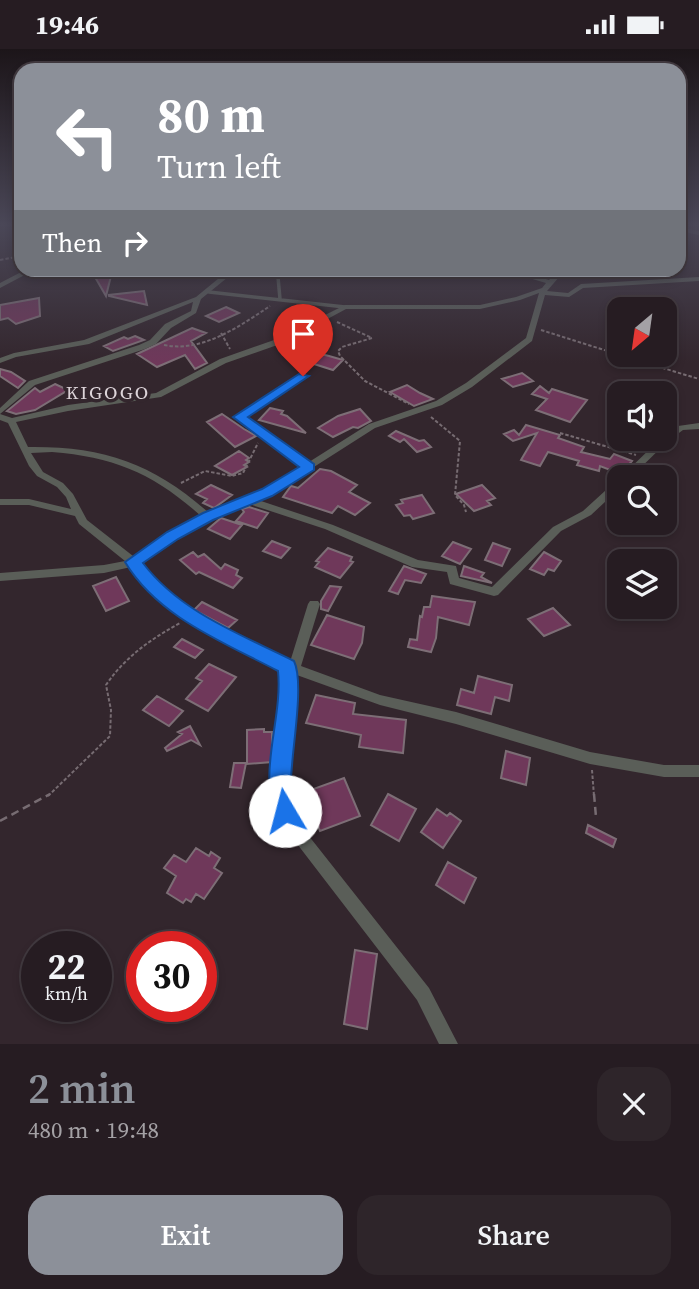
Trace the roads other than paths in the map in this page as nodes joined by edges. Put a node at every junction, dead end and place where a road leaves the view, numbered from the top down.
1 (17, 277) edge
2 (225, 277) edge
3 (278, 277) edge
4 (521, 277) edge
5 (556, 277) edge
6 (699, 279) edge
7 (0, 286) edge
8 (546, 288) junction
9 (209, 292) junction
10 (198, 298) junction
11 (280, 299) junction
12 (345, 307) junction
13 (0, 361) edge
14 (303, 376) dead end
15 (0, 415) edge
16 (11, 421) junction
17 (699, 426) edge
18 (677, 431) edge
19 (25, 450) junction
20 (654, 451) edge
21 (639, 465) edge
22 (309, 467) junction
23 (607, 494) edge
24 (248, 500) junction
25 (0, 502) edge
26 (80, 514) junction
27 (208, 517) junction
28 (133, 562) junction
29 (0, 577) edge
30 (314, 604) dead end
31 (290, 668) junction
32 (699, 771) edge
33 (449, 1044) edge

1 - 7 street
2 - 9 street
3 - 11 lane
4 - 8 street
5 - 8 street
6 - 8 street
8 - 12 street
8 - 22 street
9 - 10 street
9 - 11 lane
10 - 13 street
10 - 15 street
11 - 12 lane
12 - 16 street
14 - 22 street
15 - 16 street
16 - 19 street
17 - 18 street
19 - 26 street
19 - 27 street
20 - 21 street
22 - 24 street
23 - 24 street
24 - 27 street
25 - 26 street
26 - 28 street
27 - 28 street
28 - 29 street
28 - 31 street
30 - 31 street
31 - 32 street
31 - 33 street

